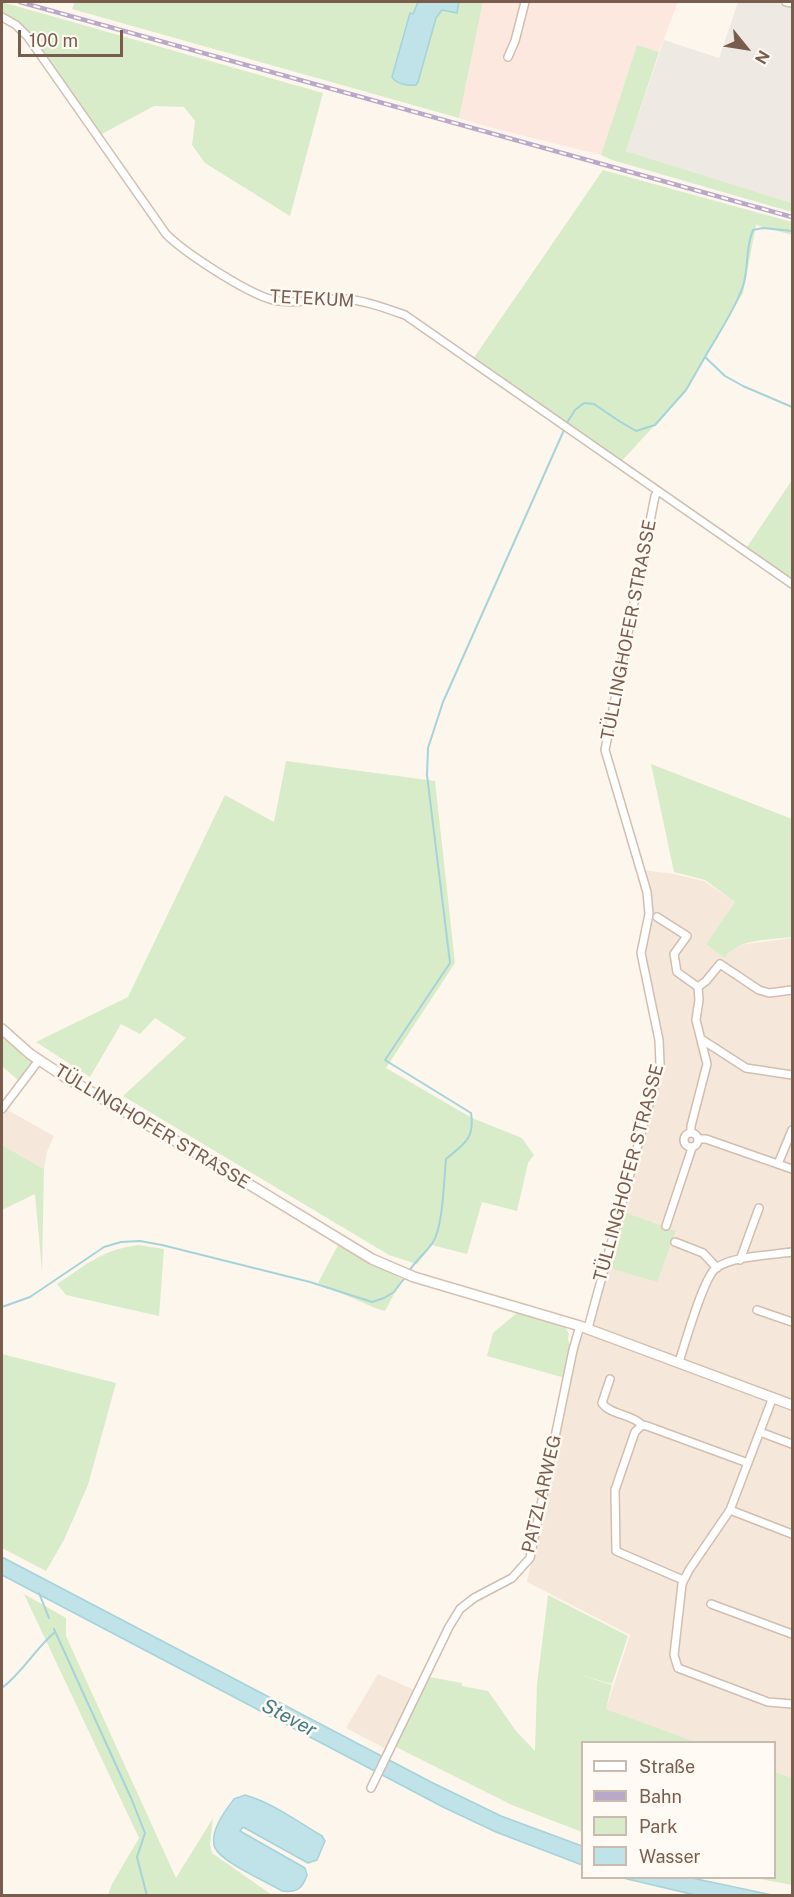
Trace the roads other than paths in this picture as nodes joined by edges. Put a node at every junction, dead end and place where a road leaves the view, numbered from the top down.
1 (525, 2) edge
2 (786, 2) edge
3 (792, 3) edge
4 (2, 17) edge
5 (508, 57) dead end
6 (658, 491) junction
7 (792, 584) edge
8 (657, 917) dead end
9 (698, 987) junction
10 (792, 990) edge
11 (2, 1029) edge
12 (701, 1039) junction
13 (721, 1052) junction
14 (39, 1060) junction
15 (706, 1064) junction
16 (792, 1075) edge
17 (2, 1109) edge
18 (792, 1130) edge
19 (691, 1133) junction
20 (698, 1138) junction
21 (692, 1148) junction
22 (778, 1164) junction
23 (792, 1169) edge
24 (759, 1208) dead end
25 (666, 1226) dead end
26 (675, 1242) dead end
27 (792, 1252) edge
28 (740, 1260) junction
29 (717, 1268) junction
30 (757, 1310) dead end
31 (792, 1322) edge
32 (584, 1327) junction
33 (679, 1362) junction
34 (610, 1379) dead end
35 (773, 1397) junction
36 (792, 1405) edge
37 (642, 1425) junction
38 (760, 1432) junction
39 (792, 1444) edge
40 (748, 1463) junction
41 (730, 1510) junction
42 (792, 1534) edge
43 (683, 1580) junction
44 (711, 1604) dead end
45 (792, 1634) edge
46 (792, 1704) edge
47 (373, 1786) dead end

1 - 5 street
2 - 3 street
4 - 6 street, TETEKUM
6 - 7 street, TETEKUM
6 - 32 street, TÜLLINGHOFER STRASSE
8 - 9 street
9 - 10 street
9 - 12 street
11 - 14 main road, TÜLLINGHOFER STRASSE
12 - 13 street
12 - 15 street
13 - 15 street
13 - 16 street
14 - 17 street
14 - 32 main road, TÜLLINGHOFER STRASSE
15 - 19 street
18 - 22 street
19 - 20 street
19 - 21 street
20 - 21 street
20 - 22 street
21 - 25 street
22 - 23 street
24 - 28 street
26 - 29 street
27 - 28 street
28 - 29 street
29 - 33 street
30 - 31 street
32 - 33 main road
32 - 47 street, PATZLARWEG
33 - 35 main road
34 - 37 street
35 - 36 main road
35 - 38 street
37 - 40 street
37 - 43 street
38 - 39 street
38 - 40 street
40 - 41 street
41 - 42 street
41 - 43 street
43 - 46 street
44 - 45 street

